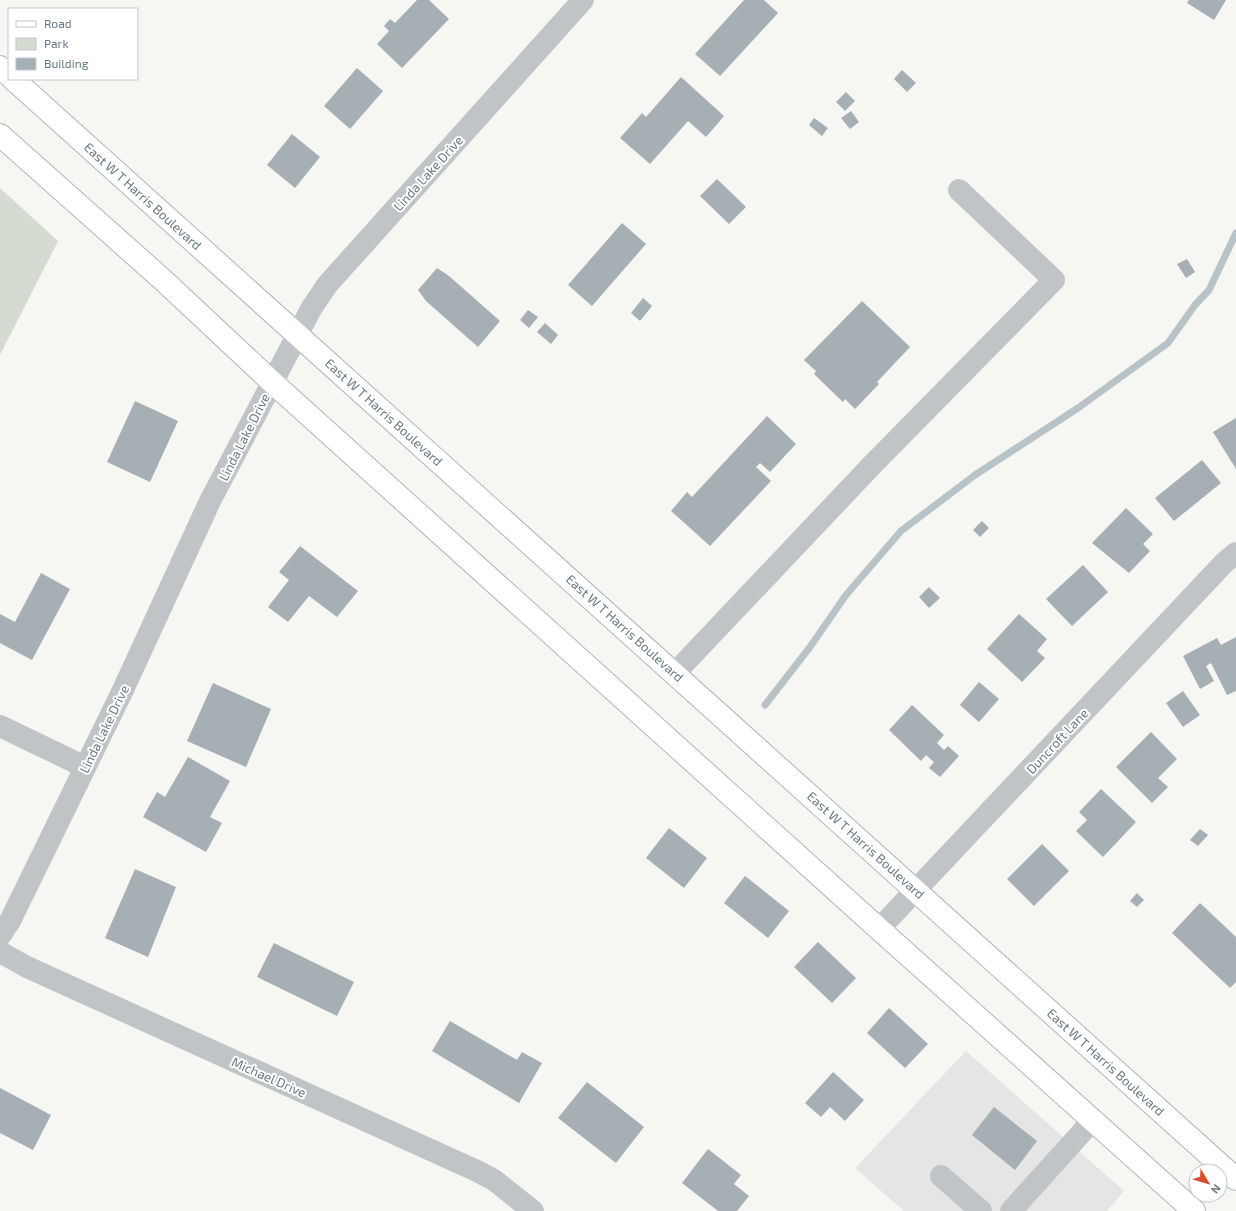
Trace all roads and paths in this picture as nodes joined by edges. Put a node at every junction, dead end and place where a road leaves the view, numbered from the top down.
1 (583, 0) edge
2 (0, 67) edge
3 (8, 74) edge
4 (14, 80) edge
5 (0, 135) edge
6 (959, 190) dead end
7 (297, 335) junction
8 (272, 382) junction
9 (1236, 553) edge
10 (675, 673) junction
11 (0, 726) edge
12 (86, 767) junction
13 (916, 890) junction
14 (879, 929) junction
15 (0, 936) edge
16 (0, 952) edge
17 (1093, 1120) junction
18 (941, 1176) dead end
19 (1236, 1179) edge
20 (533, 1211) edge
21 (981, 1211) edge
22 (1011, 1211) edge
23 (1194, 1211) edge

1 - 7 street, Linda Lake Drive
2 - 3 main road
4 - 7 main road, East W T Harris Boulevard
5 - 8 main road
6 - 10 street
7 - 8 street, Linda Lake Drive
7 - 10 main road, East W T Harris Boulevard
8 - 12 street, Linda Lake Drive
8 - 14 main road
9 - 13 street, Duncroft Lane
10 - 13 main road, East W T Harris Boulevard
11 - 12 street
12 - 15 street, Linda Lake Drive
13 - 14 street, Duncroft Lane
13 - 19 main road, East W T Harris Boulevard
14 - 17 main road
16 - 20 street, Michael Drive
17 - 22 street
17 - 23 main road
18 - 21 street

